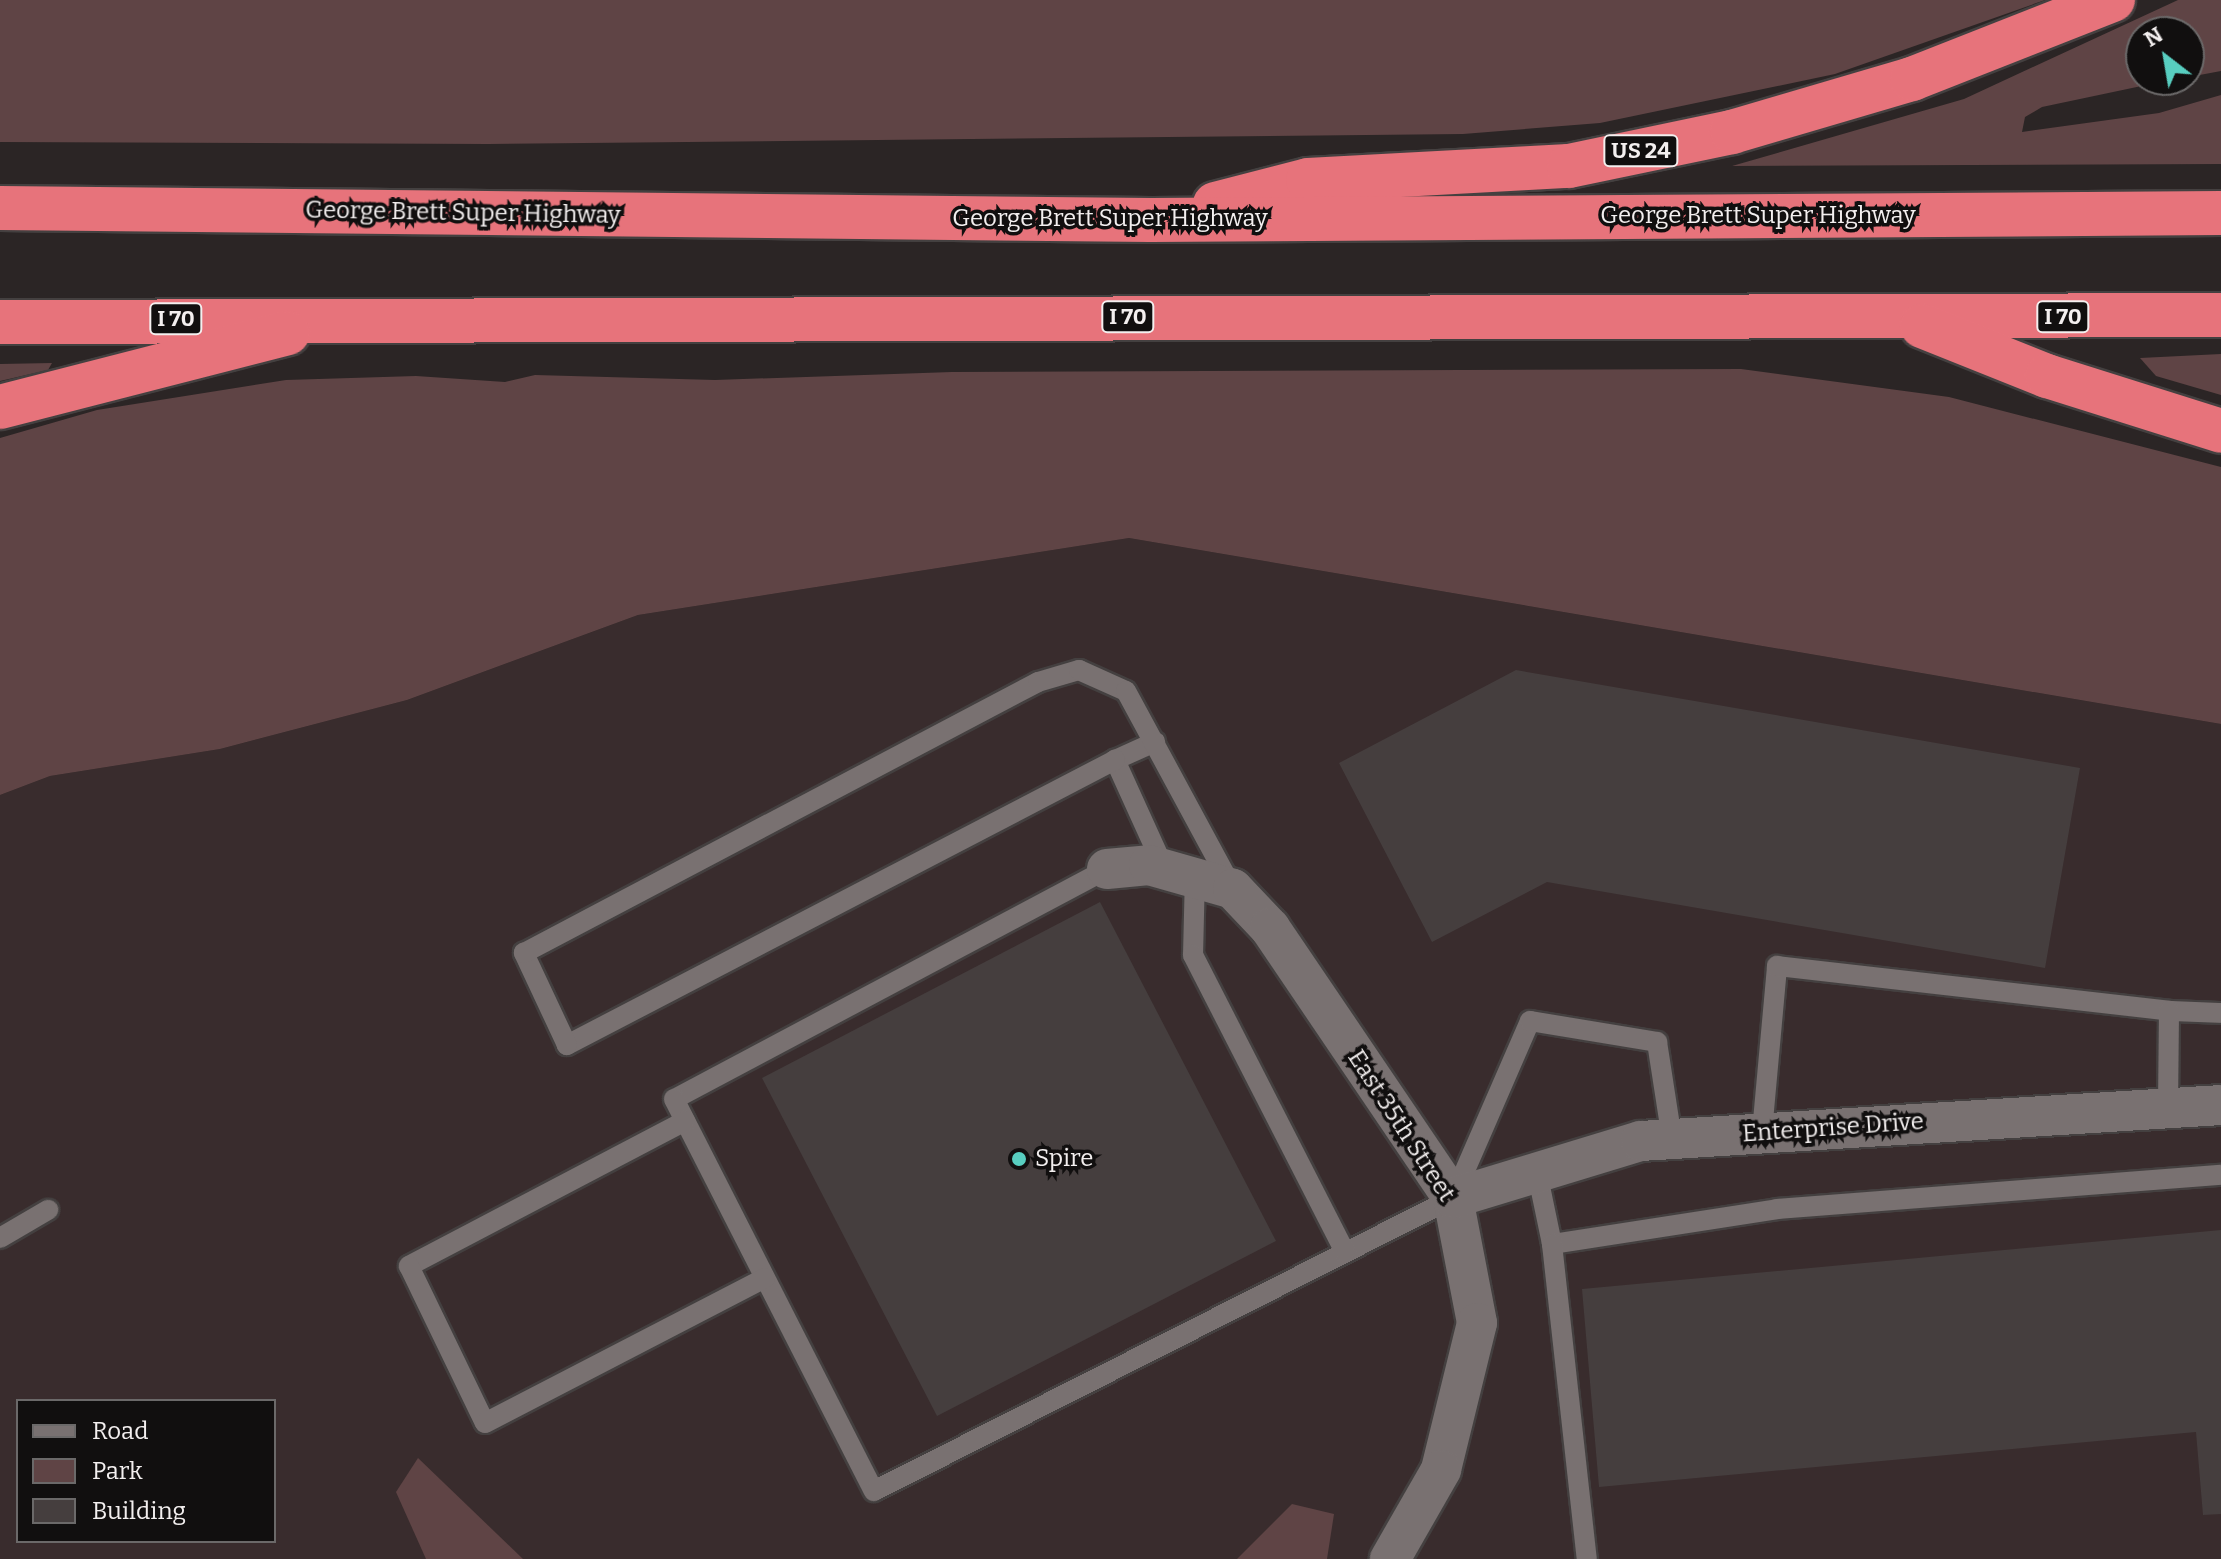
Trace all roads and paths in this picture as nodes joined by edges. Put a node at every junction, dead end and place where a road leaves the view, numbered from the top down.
1 (2113, 0) edge
2 (0, 208) edge
3 (2221, 213) edge
4 (1151, 220) junction
5 (2221, 315) edge
6 (352, 316) junction
7 (1905, 319) junction
8 (0, 322) edge
9 (0, 407) edge
10 (2221, 431) edge
11 (1155, 742) junction
12 (1115, 760) junction
13 (1107, 869) joint
14 (1180, 871) junction
15 (1233, 889) junction
16 (2169, 1011) junction
17 (2221, 1013) edge
18 (2221, 1105) edge
19 (2168, 1106) junction
20 (685, 1121) junction
21 (1762, 1132) junction
22 (1672, 1139) junction
23 (1537, 1172) junction
24 (2221, 1175) edge
25 (1453, 1198) junction
26 (48, 1210) dead end
27 (0, 1238) edge
28 (1552, 1244) junction
29 (1345, 1252) junction
30 (765, 1278) junction
31 (1390, 1559) edge
32 (1587, 1559) edge

1 - 4 highway, US 24
2 - 4 highway, George Brett Super Highway
3 - 4 highway, George Brett Super Highway
5 - 7 highway, I 70
6 - 7 highway, I 70
6 - 8 highway, I 70
6 - 9 highway
7 - 10 highway
11 - 12 lane
11 - 12 lane
11 - 15 lane
12 - 14 lane
13 - 14 street, East 35th Street
13 - 20 lane
14 - 15 street, East 35th Street
14 - 29 lane
15 - 25 street, East 35th Street
16 - 17 lane
16 - 19 lane
16 - 21 lane
18 - 19 street, Enterprise Drive
19 - 21 street, Enterprise Drive
20 - 30 lane
20 - 30 lane
21 - 22 street, Enterprise Drive
22 - 23 street, Enterprise Drive
22 - 25 lane
23 - 25 street, Enterprise Drive
23 - 28 lane
24 - 28 lane
25 - 29 lane
25 - 31 street, East 35th Street
26 - 27 lane
28 - 32 lane
29 - 30 lane

